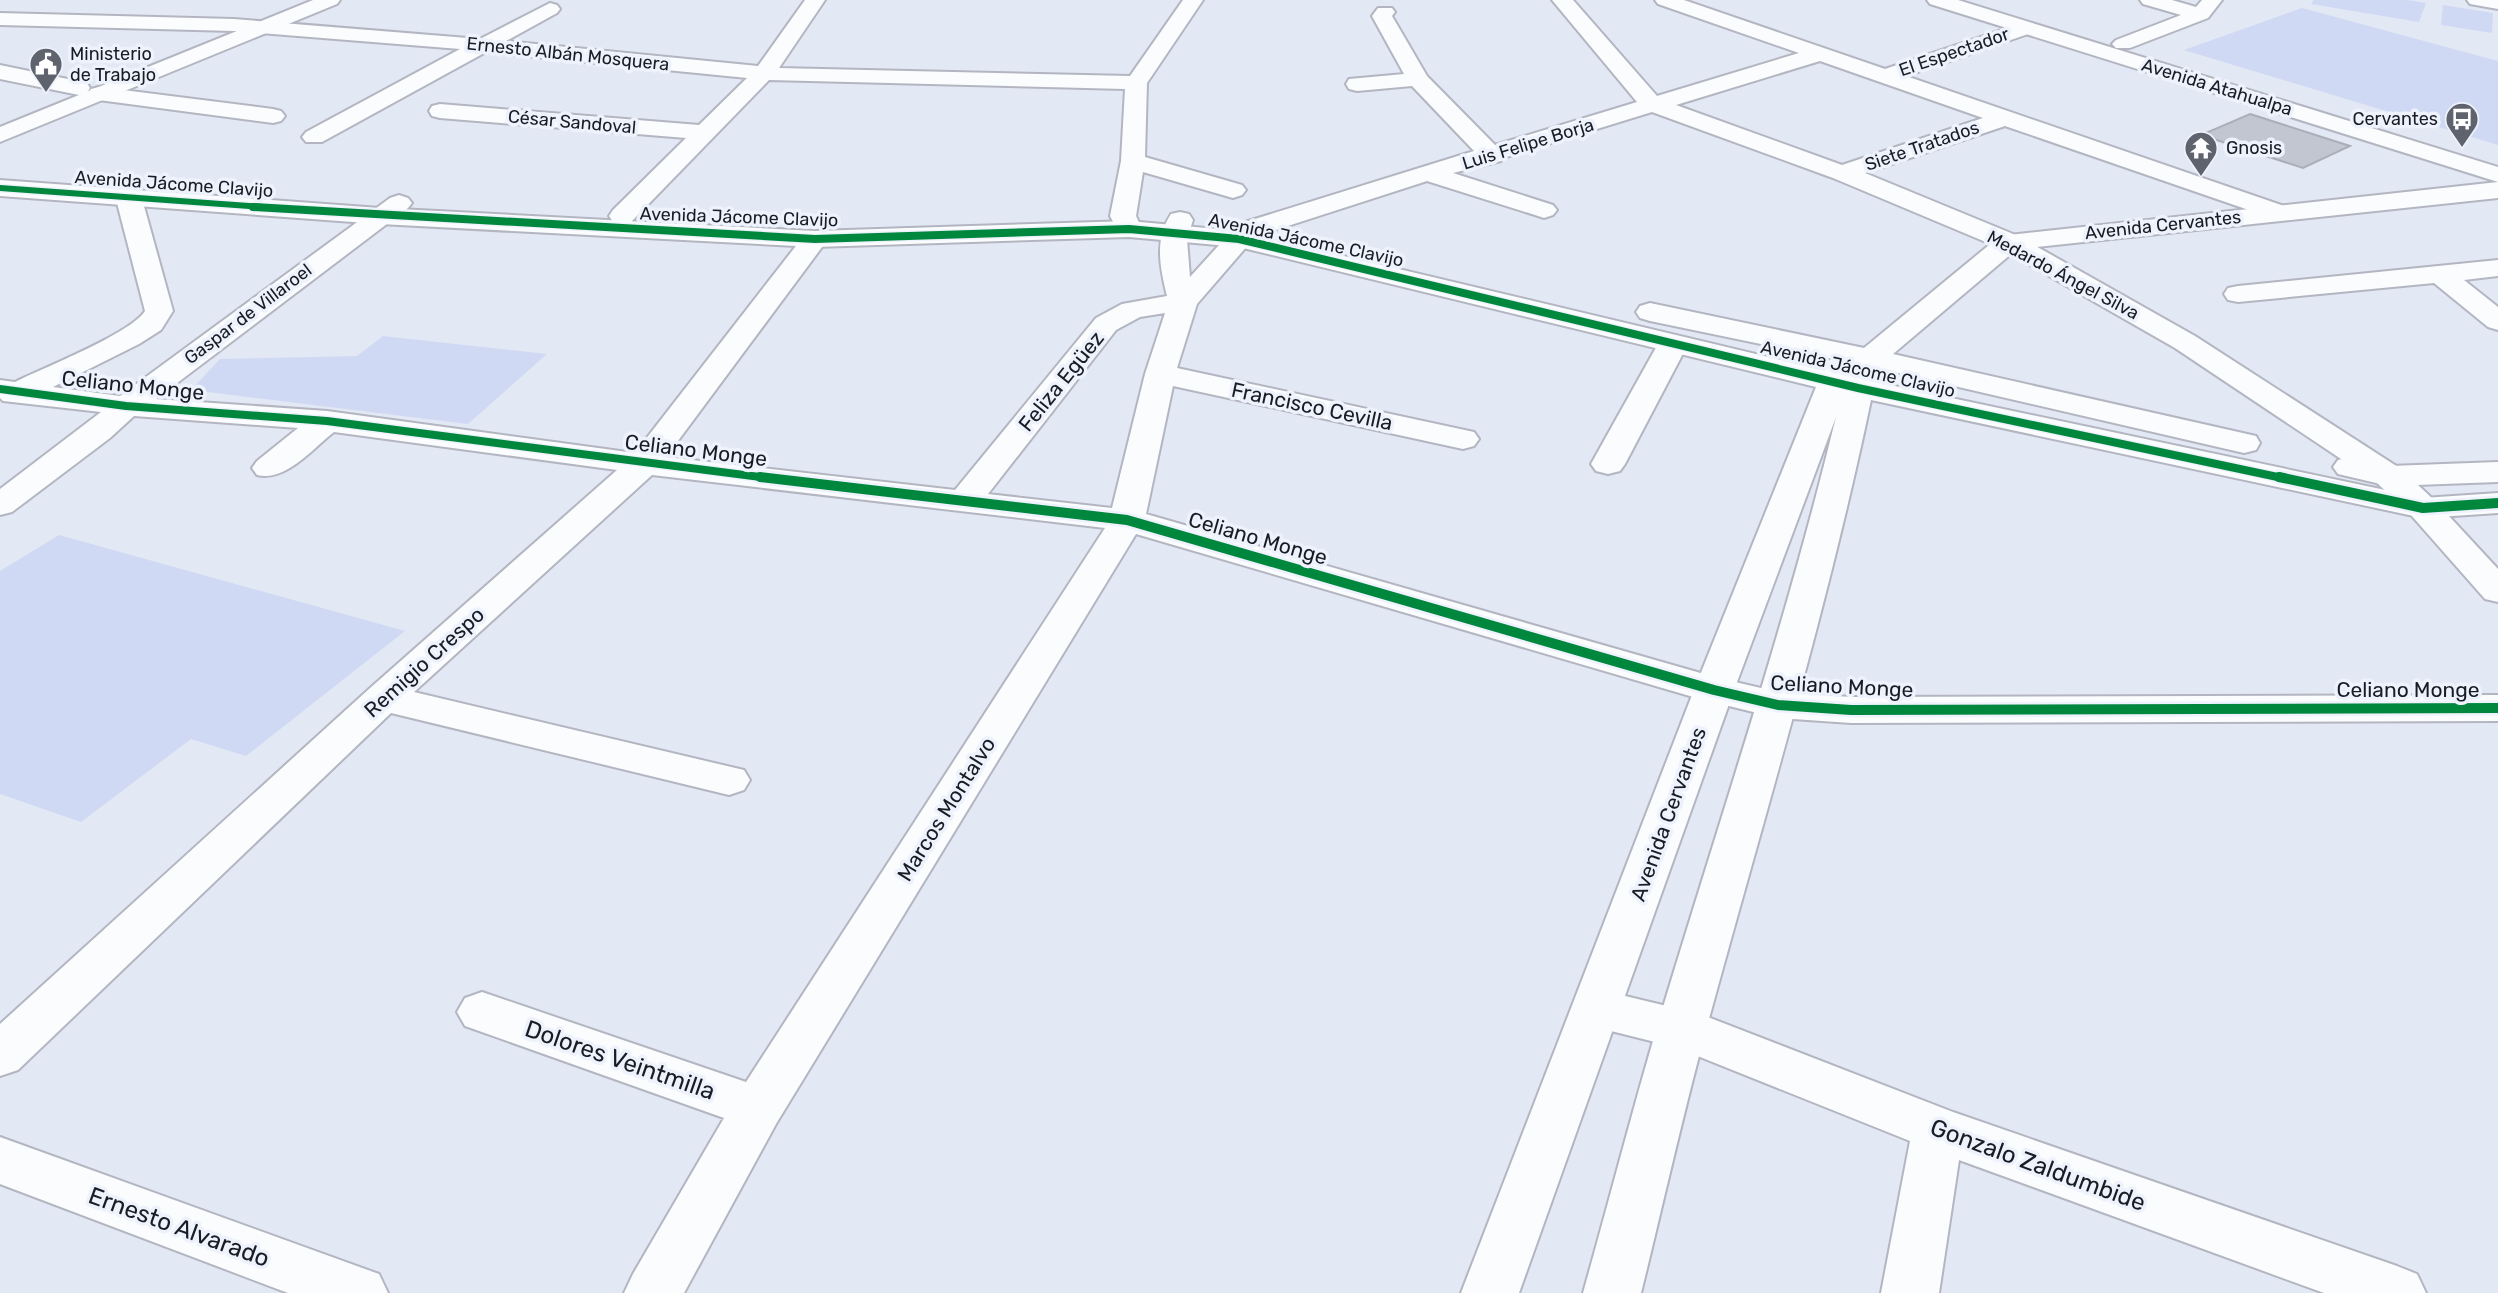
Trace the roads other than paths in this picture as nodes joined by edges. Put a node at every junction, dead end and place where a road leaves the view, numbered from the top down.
1 (50, 0) edge
2 (297, 0) edge
3 (330, 0) edge
4 (815, 0) edge
5 (1193, 0) edge
6 (1562, 0) edge
7 (1665, 0) edge
8 (1937, 0) edge
9 (1979, 0) edge
10 (2150, 0) edge
11 (2477, 0) edge
12 (2498, 3) edge
13 (2206, 7) edge
14 (550, 9) dead end
15 (1385, 12) dead end
16 (1, 19) edge
17 (234, 25) junction
18 (263, 27) junction
19 (2027, 28) junction
20 (2123, 44) junction
21 (481, 46) junction
22 (1820, 54) junction
23 (0, 72) edge
24 (764, 73) junction
25 (1882, 77) junction
26 (1418, 79) junction
27 (1136, 83) junction
28 (1357, 83) dead end
29 (89, 91) junction
30 (1651, 104) junction
31 (440, 111) dead end
32 (272, 116) dead end
33 (2002, 118) junction
34 (0, 119) edge
35 (704, 132) junction
36 (0, 135) edge
37 (314, 137) dead end
38 (1492, 156) junction
39 (2498, 160) edge
40 (1133, 161) junction
41 (1842, 173) junction
42 (0, 174) edge
43 (1430, 174) junction
44 (2498, 175) edge
45 (0, 188) edge
46 (1233, 190) dead end
47 (2498, 190) edge
48 (129, 199) junction
49 (389, 209) junction
50 (1544, 210) dead end
51 (2278, 212) junction
52 (622, 216) junction
53 (1126, 222) junction
54 (1177, 225) junction
55 (1247, 234) junction
56 (815, 239) junction
57 (2008, 242) junction
58 (2498, 268) edge
59 (2439, 273) junction
60 (2238, 294) dead end
61 (1183, 302) junction
62 (2498, 321) edge
63 (1673, 344) junction
64 (1160, 374) junction
65 (1853, 376) junction
66 (6, 394) edge
67 (126, 406) junction
68 (327, 421) junction
69 (1463, 439) dead end
70 (644, 464) junction
71 (1608, 464) dead end
72 (269, 468) dead end
73 (2498, 472) edge
74 (2389, 476) junction
75 (965, 500) junction
76 (2498, 503) edge
77 (0, 505) edge
78 (2423, 508) junction
79 (1127, 520) junction
80 (2498, 591) edge
81 (1714, 690) junction
82 (383, 698) junction
83 (1778, 705) junction
84 (2498, 708) edge
85 (729, 780) dead end
86 (1596, 1009) junction
87 (482, 1012) dead end
88 (1682, 1028) junction
89 (0, 1055) edge
90 (758, 1108) junction
91 (1938, 1129) junction
92 (0, 1160) edge
93 (359, 1293) edge
94 (653, 1293) edge
95 (1490, 1293) edge
96 (1612, 1293) edge
97 (1910, 1293) edge
98 (2397, 1293) edge

1 - 16 street
2 - 17 street
3 - 18 street
4 - 24 street
5 - 27 street
6 - 30 street, Medardo Ángel Silva
7 - 22 street
8 - 19 street, Avenida Atahualpa
9 - 20 street, Avenida Atahualpa
10 - 13 street
11 - 12 street
13 - 20 street
14 - 21 street
15 - 26 street
16 - 17 street, Ernesto Albán Mosquera
17 - 18 street, Ernesto Albán Mosquera
17 - 29 street
18 - 21 street, Ernesto Albán Mosquera
18 - 29 street
19 - 25 street, El Espectador
19 - 44 street, Avenida Atahualpa
20 - 39 street, Avenida Atahualpa
21 - 24 street, Ernesto Albán Mosquera
21 - 37 street
22 - 25 street
22 - 30 street, Luis Felipe Borja
23 - 29 street
24 - 27 street, Ernesto Albán Mosquera
24 - 35 street
25 - 33 street
26 - 28 street
26 - 38 street
27 - 40 street
29 - 32 street
29 - 34 street
29 - 36 street
30 - 38 street, Luis Felipe Borja
30 - 41 street, Medardo Ángel Silva
31 - 35 street, César Sandoval
33 - 41 street, Siete Tratados
33 - 51 street
35 - 52 street
38 - 43 street, Luis Felipe Borja
40 - 46 street
40 - 53 street
41 - 57 street, Medardo Ángel Silva
42 - 49 street, Avenida Jácome Clavijo
43 - 50 street
43 - 55 street, Luis Felipe Borja
45 - 48 street, Avenida Jácome Clavijo
47 - 51 street, Avenida Cervantes
48 - 49 street, Avenida Jácome Clavijo
48 - 66 street
49 - 52 street, Avenida Jácome Clavijo
49 - 56 street, Avenida Jácome Clavijo
49 - 67 street, Gaspar de Villaroel
51 - 57 street, Avenida Cervantes
52 - 53 street, Avenida Jácome Clavijo
53 - 54 street, Avenida Jácome Clavijo
53 - 56 street, Avenida Jácome Clavijo
54 - 55 street, Avenida Jácome Clavijo
54 - 61 street
55 - 61 street, Marcos Montalvo
55 - 63 street, Avenida Jácome Clavijo
55 - 65 street, Avenida Jácome Clavijo
56 - 70 street, Remigio Crespo
57 - 65 street, Avenida Cervantes
57 - 74 street, Medardo Ángel Silva
58 - 59 street
59 - 60 street
59 - 62 street
61 - 64 street, Marcos Montalvo
61 - 75 street, Feliza Egüez
63 - 65 street, Avenida Jácome Clavijo
63 - 71 street
64 - 69 street, Francisco Cevilla
64 - 79 street, Marcos Montalvo
65 - 74 street, Avenida Jácome Clavijo
65 - 78 street, Avenida Jácome Clavijo
65 - 81 street, Avenida Cervantes
65 - 83 street
66 - 67 street, Celiano Monge
67 - 68 street, Celiano Monge
67 - 77 street, Gaspar de Villaroel
68 - 70 street, Celiano Monge
68 - 72 street
70 - 75 street, Celiano Monge
70 - 82 street, Remigio Crespo
73 - 74 street, Avenida Jácome Clavijo
74 - 78 street, Medardo Ángel Silva
75 - 79 street, Celiano Monge
76 - 78 street, Avenida Jácome Clavijo
78 - 80 street, Medardo Ángel Silva
79 - 81 street, Celiano Monge
79 - 90 street, Marcos Montalvo
81 - 83 street, Celiano Monge
81 - 86 street, Avenida Cervantes
82 - 85 street
82 - 89 street, Remigio Crespo
83 - 84 street, Celiano Monge
83 - 88 street
86 - 88 street, Gonzalo Zaldumbide
86 - 95 street, Avenida Cervantes
87 - 90 street, Dolores Veintmilla
88 - 91 street, Gonzalo Zaldumbide
88 - 96 street
90 - 94 street, Marcos Montalvo
91 - 97 street
91 - 98 street, Gonzalo Zaldumbide
92 - 93 street, Ernesto Alvarado

